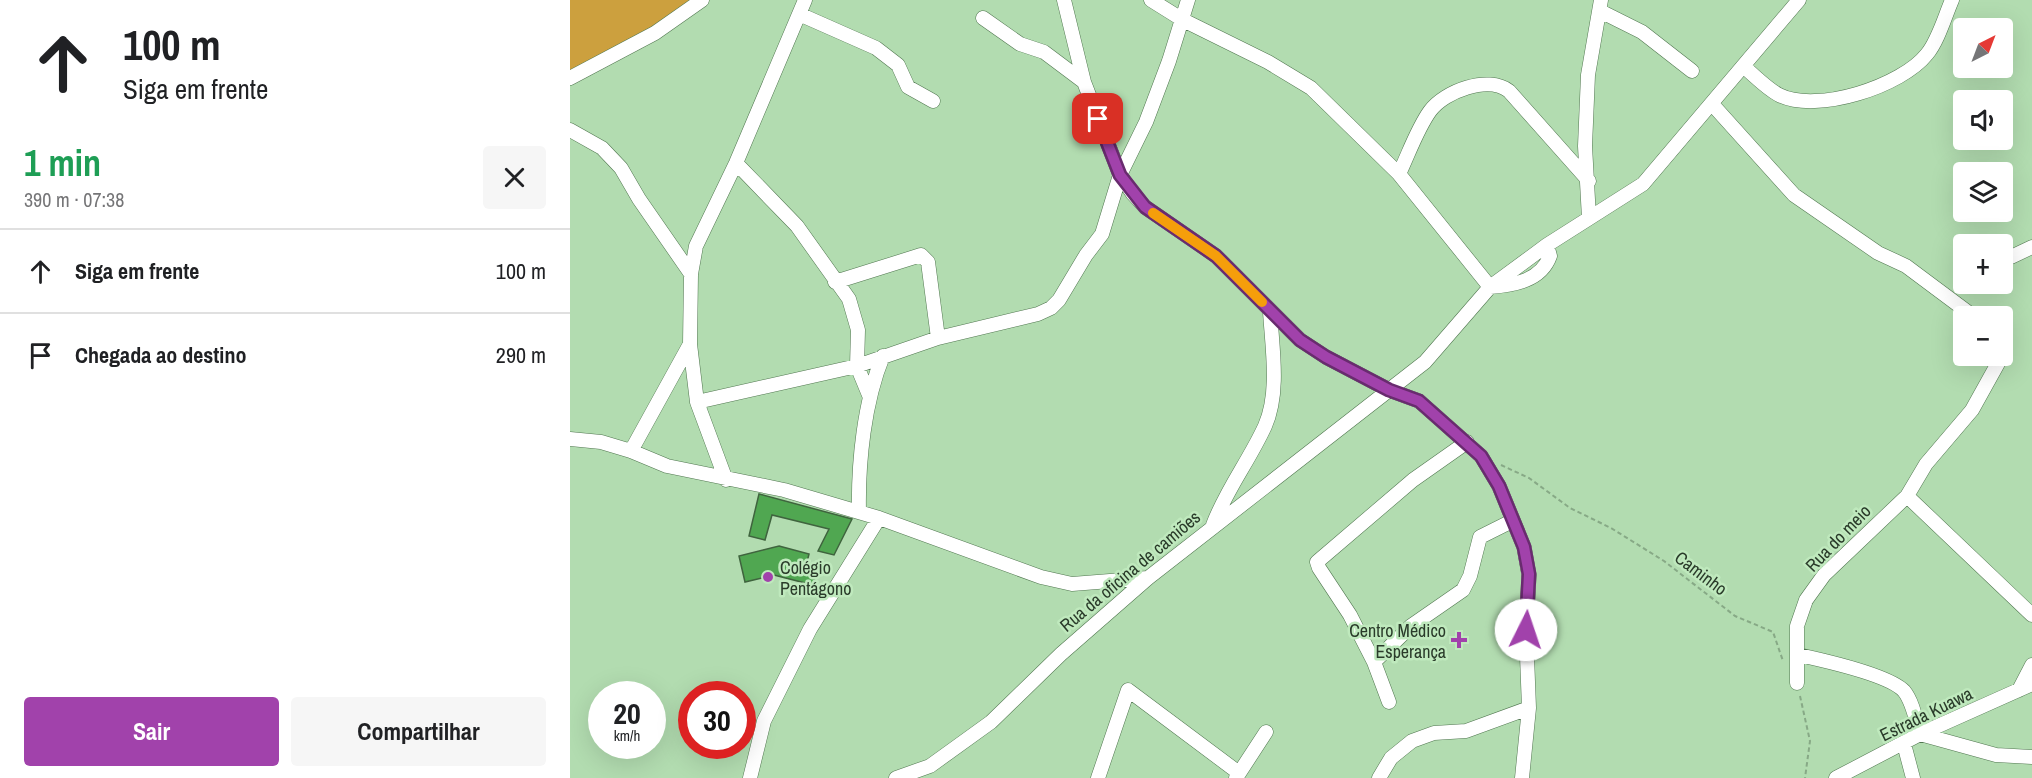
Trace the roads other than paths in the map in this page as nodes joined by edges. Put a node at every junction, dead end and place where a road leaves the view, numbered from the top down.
1 (702, 0) edge
2 (805, 0) edge
3 (1064, 0) edge
4 (1151, 0) edge
5 (1188, 0) edge
6 (1799, 0) edge
7 (1952, 0) edge
8 (1600, 5) edge
9 (799, 14) junction
10 (983, 18) dead end
11 (1183, 20) junction
12 (1743, 66) junction
13 (1692, 71) dead end
14 (570, 78) edge
15 (1084, 82) junction
16 (933, 101) dead end
17 (1712, 104) junction
18 (570, 130) edge
19 (736, 163) junction
20 (1399, 174) junction
21 (1120, 175) junction
22 (1589, 181) junction
23 (1589, 218) junction
24 (2032, 248) edge
25 (2013, 256) edge
26 (691, 274) junction
27 (836, 282) junction
28 (1491, 287) junction
29 (1960, 306) edge
30 (1270, 311) junction
31 (938, 339) junction
32 (690, 344) junction
33 (883, 356) junction
34 (857, 366) junction
35 (1995, 366) edge
36 (1389, 390) junction
37 (869, 395) junction
38 (697, 402) junction
39 (570, 439) edge
40 (1467, 442) junction
41 (631, 451) junction
42 (726, 480) junction
43 (1907, 495) junction
44 (859, 512) junction
45 (879, 518) junction
46 (1512, 521) junction
47 (1213, 525) junction
48 (1148, 578) junction
49 (2032, 615) edge
50 (1798, 655) junction
51 (1374, 662) junction
52 (2032, 665) edge
53 (1797, 683) road end
54 (2026, 687) edge
55 (1389, 702) dead end
56 (1529, 708) junction
57 (1266, 732) dead end
58 (1920, 734) junction
59 (1904, 744) junction
60 (2032, 757) edge
61 (929, 772) edge
62 (1237, 776) edge
63 (750, 778) edge
64 (896, 778) edge
65 (1098, 778) edge
66 (1379, 778) edge
67 (1522, 778) edge
68 (1836, 778) edge
69 (1913, 778) edge

1 - 14 street
2 - 9 street
3 - 15 street
4 - 11 street
5 - 11 street
6 - 12 street
7 - 12 street
8 - 13 street
8 - 22 street
9 - 16 street
9 - 19 street
10 - 15 street
11 - 20 street
11 - 21 street
12 - 17 street
15 - 21 street
17 - 23 street
17 - 29 street
18 - 26 street
19 - 26 street
19 - 27 street
20 - 22 street
20 - 28 street
21 - 30 street
21 - 31 street
22 - 23 street
23 - 28 street
24 - 25 street
26 - 32 street
27 - 31 street
27 - 34 street
28 - 36 street, Rua da oficina de camiões
30 - 36 street
30 - 47 street
31 - 33 street
32 - 38 street
32 - 41 street
33 - 34 street
33 - 37 street
34 - 37 street
34 - 38 street
35 - 43 street, Rua do meio
36 - 40 street
36 - 47 street, Rua da oficina de camiões
37 - 44 street
38 - 42 street
39 - 41 street
40 - 46 street
40 - 51 street
41 - 42 street
42 - 44 street
43 - 49 street
43 - 50 street, Rua do meio
44 - 45 street
45 - 48 street
45 - 63 street
46 - 51 street
46 - 56 street
47 - 48 street, Rua da oficina de camiões
48 - 61 street, Rua da oficina de camiões
50 - 53 street, Rua do meio
50 - 58 street
51 - 55 street
52 - 54 street
54 - 58 street, Estrada Kuawa
56 - 66 street
56 - 67 street
57 - 62 street
58 - 59 street, Estrada Kuawa
58 - 60 street
59 - 68 street, Estrada Kuawa
59 - 69 street
61 - 64 street, Rua da oficina de camiões
62 - 65 street

